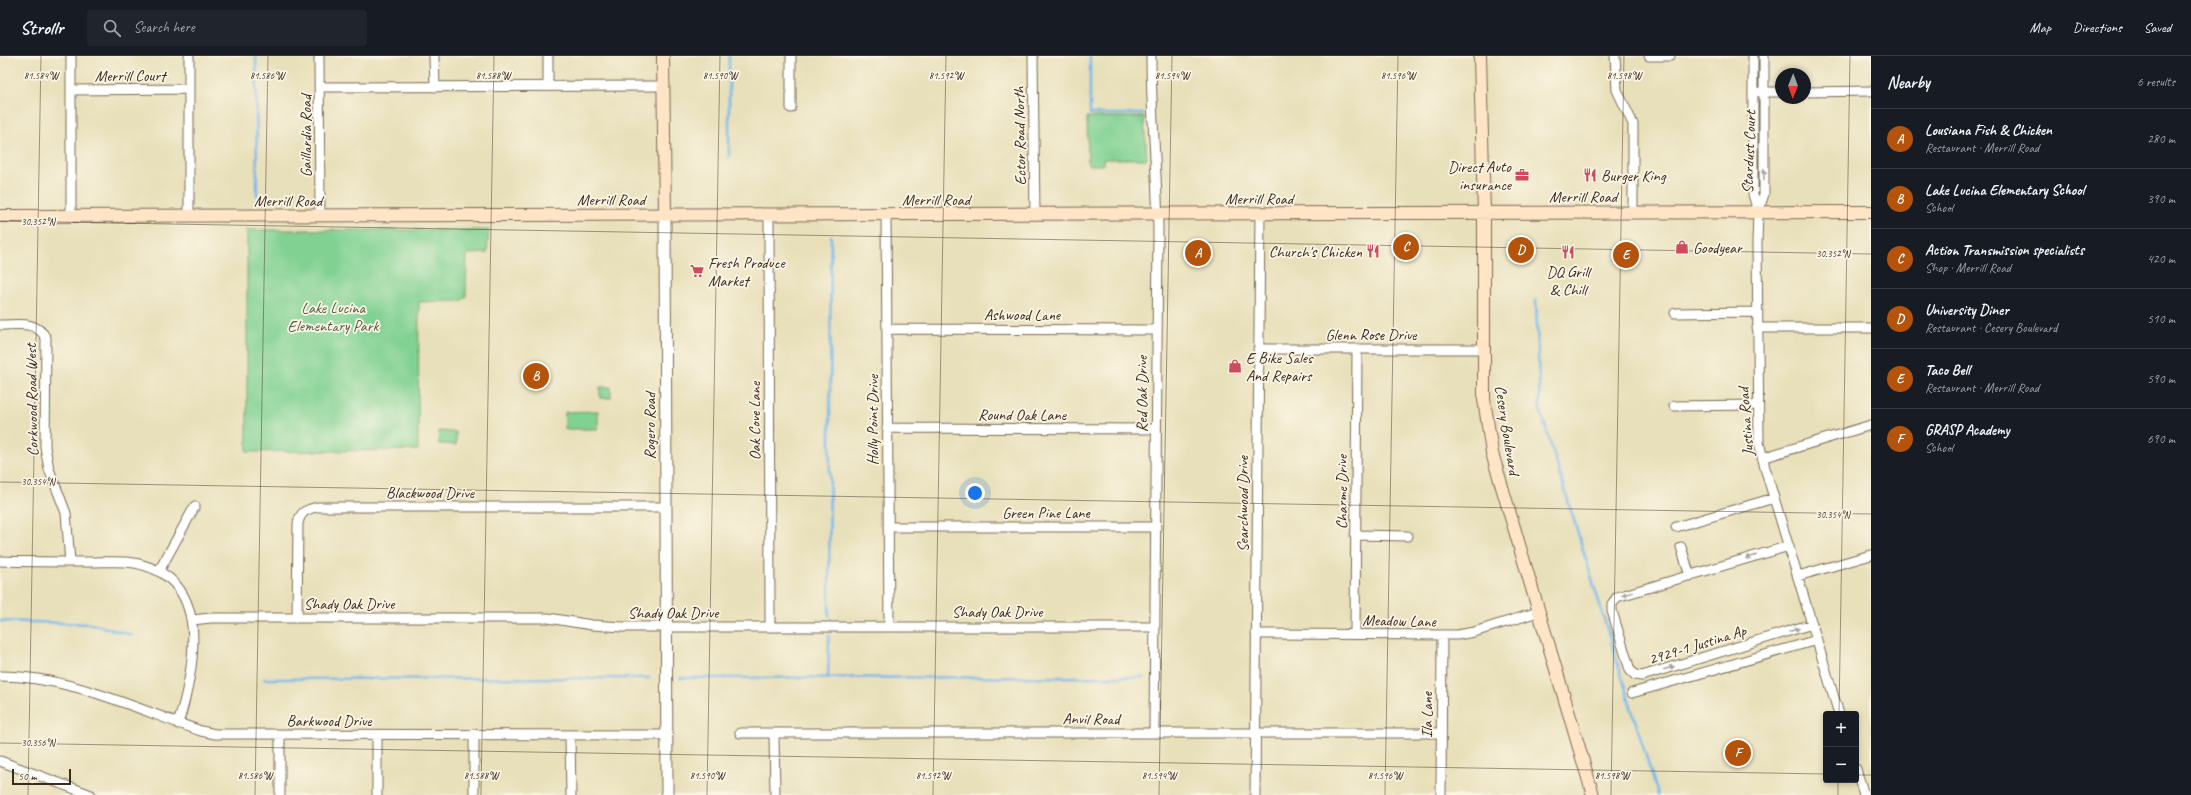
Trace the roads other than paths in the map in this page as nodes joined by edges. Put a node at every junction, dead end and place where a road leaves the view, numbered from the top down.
1 (71, 56) edge
2 (188, 56) edge
3 (319, 56) edge
4 (434, 56) edge
5 (548, 56) edge
6 (663, 56) edge
7 (791, 56) edge
8 (1033, 56) edge
9 (1151, 56) edge
10 (1480, 56) edge
11 (1615, 56) edge
12 (1649, 56) edge
13 (1670, 56) edge
14 (1753, 56) edge
15 (1764, 56) edge
16 (548, 86) junction
17 (663, 86) junction
18 (320, 87) junction
19 (434, 87) junction
20 (189, 89) junction
21 (71, 90) junction
22 (1871, 91) edge
23 (1753, 92) junction
24 (1765, 92) junction
25 (1775, 92) edge
26 (1811, 92) edge
27 (791, 108) dead end
28 (1633, 212) junction
29 (1758, 212) junction
30 (1871, 212) edge
31 (1484, 213) junction
32 (886, 214) junction
33 (1158, 214) junction
34 (1260, 214) junction
35 (664, 215) junction
36 (769, 215) junction
37 (1035, 215) junction
38 (0, 216) edge
39 (71, 216) junction
40 (189, 216) junction
41 (320, 216) junction
42 (1757, 312) junction
43 (1675, 313) dead end
44 (0, 325) edge
45 (1757, 328) junction
46 (1871, 328) edge
47 (887, 329) junction
48 (1157, 330) junction
49 (1258, 349) junction
50 (1484, 349) junction
51 (1357, 350) junction
52 (1758, 405) junction
53 (1674, 406) dead end
54 (1871, 425) edge
55 (887, 428) junction
56 (1156, 429) junction
57 (1762, 458) junction
58 (1774, 498) junction
59 (194, 506) dead end
60 (665, 507) junction
61 (888, 527) junction
62 (1156, 527) junction
63 (1676, 528) dead end
64 (1355, 535) junction
65 (1408, 536) dead end
66 (1789, 546) junction
67 (1681, 547) dead end
68 (1871, 555) edge
69 (0, 561) edge
70 (70, 562) junction
71 (159, 570) junction
72 (1690, 576) junction
73 (1798, 576) junction
74 (1538, 612) junction
75 (297, 618) junction
76 (192, 620) junction
77 (1812, 624) junction
78 (889, 626) junction
79 (666, 627) junction
80 (770, 627) junction
81 (1154, 627) junction
82 (1256, 634) junction
83 (1355, 634) junction
84 (1442, 635) junction
85 (1817, 640) junction
86 (0, 676) edge
87 (1632, 693) dead end
88 (1838, 711) edge
89 (178, 724) junction
90 (740, 733) dead end
91 (1154, 733) junction
92 (1255, 733) junction
93 (1441, 733) junction
94 (377, 734) junction
95 (474, 734) junction
96 (666, 734) junction
97 (774, 734) junction
98 (280, 735) junction
99 (570, 735) junction
100 (0, 761) edge
101 (1859, 779) edge
102 (91, 795) edge
103 (280, 795) edge
104 (377, 795) edge
105 (474, 795) edge
106 (570, 795) edge
107 (667, 795) edge
108 (775, 795) edge
109 (1255, 795) edge
110 (1441, 795) edge
111 (1593, 795) edge
112 (1864, 795) edge

1 - 21 street
2 - 20 street
3 - 18 street, Gaillardia Road
4 - 19 street
5 - 16 street
6 - 17 main road, Rogero Road
7 - 27 street
8 - 37 street, Ector Road North
9 - 33 street, Red Oak Drive
10 - 31 main road, Cesery Boulevard
11 - 28 street
12 - 13 street
14 - 23 street, Stardust Court
15 - 24 street, Stardust Court
16 - 17 street
16 - 19 street
17 - 35 main road, Rogero Road
18 - 19 street
18 - 41 street, Gaillardia Road
20 - 21 street, Merrill Court
20 - 40 street
21 - 39 street
22 - 26 street
23 - 24 street
23 - 29 street, Stardust Court
24 - 25 street
29 -> 24 street, Stardust Court
28 - 29 main road, Merrill Road
28 - 31 main road, Merrill Road
29 - 30 main road, Merrill Road
29 - 42 street, Justina Road
31 - 34 main road, Merrill Road
31 - 50 main road, Cesery Boulevard
32 - 36 main road, Merrill Road
32 - 37 main road, Merrill Road
32 - 47 street, Holly Point Drive
33 - 34 main road, Merrill Road
33 - 37 main road, Merrill Road
33 - 48 street, Red Oak Drive
34 - 49 street, Searchwood Drive
35 - 36 main road, Merrill Road
35 - 41 main road, Merrill Road
35 - 60 street, Rogero Road
36 - 80 street, Oak Cove Lane
38 - 39 main road, Merrill Road
39 - 40 main road, Merrill Road
40 - 41 main road, Merrill Road
42 - 43 street
42 - 45 street, Justina Road
44 - 70 street, Corkwood Road West
45 - 46 street
45 - 52 street, Justina Road
47 - 48 street, Ashwood Lane
47 - 55 street, Holly Point Drive
48 - 56 street, Red Oak Drive
49 - 51 street, Glenn Rose Drive
49 - 82 street, Searchwood Drive
50 - 51 street, Glenn Rose Drive
50 - 74 main road, Cesery Boulevard
51 - 64 street, Charme Drive
52 - 53 street
52 - 57 street, Justina Road
54 - 57 street
55 - 56 street, Round Oak Lane
55 - 61 street, Holly Point Drive
56 - 62 street, Red Oak Drive
57 - 58 street, Justina Road
58 - 63 street
58 - 66 street, Justina Road
59 - 71 street
60 - 75 street, Blackwood Drive
60 - 79 street, Rogero Road
61 - 62 street, Green Pine Lane
61 - 78 street, Holly Point Drive
62 - 81 street, Red Oak Drive
64 - 65 street
64 - 83 street, Charme Drive
66 -> 72 street, 2929-1 Justina Ap
66 - 73 street, Justina Road
67 - 72 street
68 - 73 street
69 - 70 street
70 - 71 street
71 - 76 street
72 -> 77 street, 2929-1 Justina Ap
73 - 77 street, Justina Road
74 - 84 street, Meadow Lane
74 - 111 main road, Cesery Boulevard
75 - 76 street, Shady Oak Drive
75 - 79 street, Shady Oak Drive
76 - 89 street
77 - 85 street, Justina Road
78 - 80 street, Shady Oak Drive
78 - 81 street, Shady Oak Drive
79 - 80 street, Shady Oak Drive
79 - 96 street, Rogero Road
81 - 91 street, Red Oak Drive
82 - 83 street, Meadow Lane
82 - 92 street, Searchwood Drive
83 - 84 street, Meadow Lane
84 - 93 street, Ila Lane
85 - 87 street
85 - 88 street, Justina Road
86 - 89 street, Barkwood Drive
89 - 98 street, Barkwood Drive
90 - 97 street, Anvil Road
91 - 92 street, Anvil Road
91 - 97 street, Anvil Road
92 - 93 street, Anvil Road
92 - 109 street, Searchwood Drive
93 - 110 street, Ila Lane
94 - 95 street, Barkwood Drive
94 - 98 street, Barkwood Drive
94 - 104 street
95 - 99 street, Barkwood Drive
95 - 105 street
96 - 99 street, Barkwood Drive
96 - 107 street, Rogero Road
97 - 108 street
98 - 103 street
99 - 106 street
100 - 102 street
101 - 112 street

